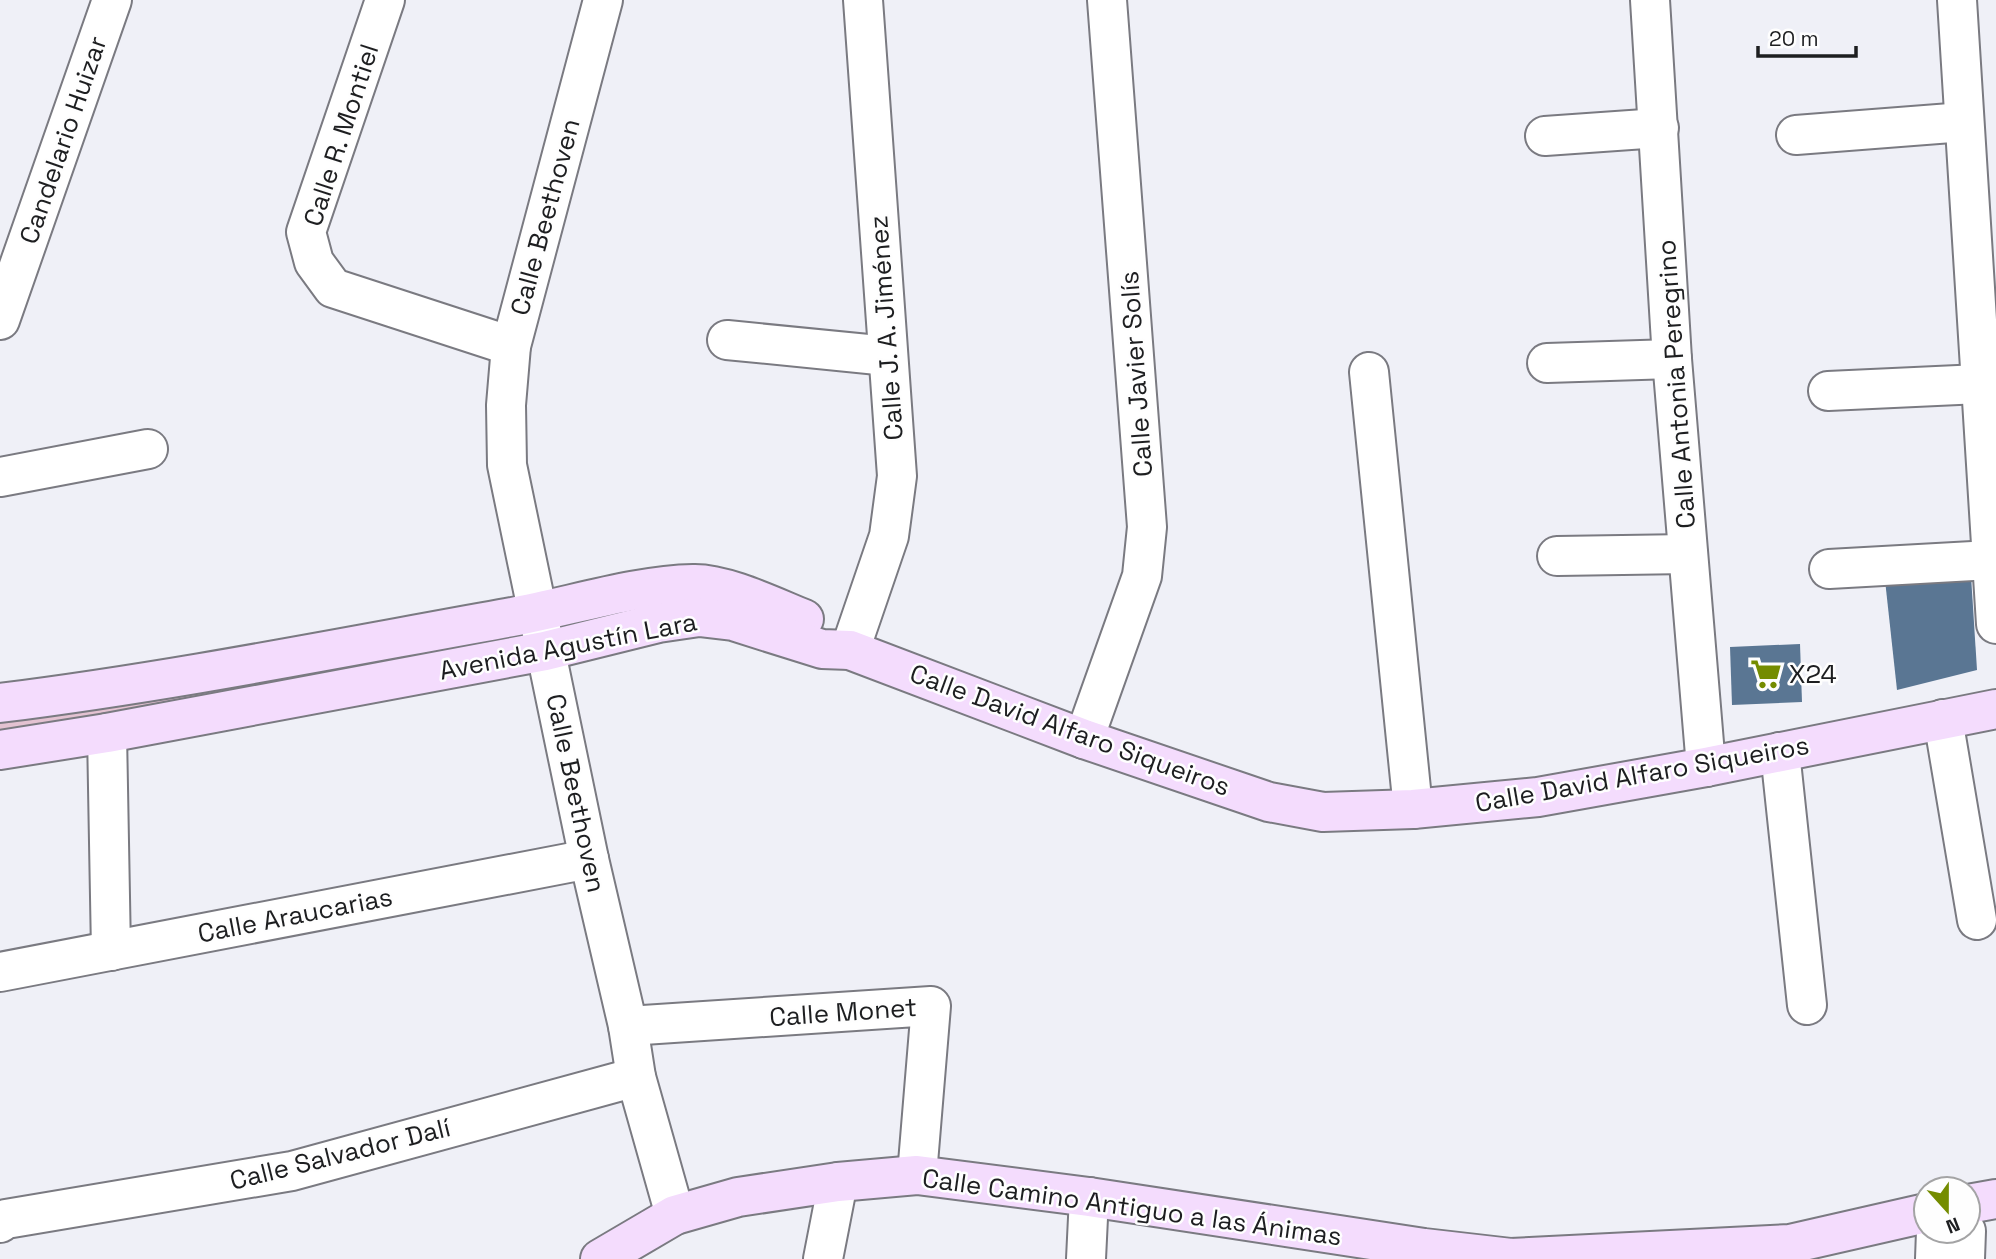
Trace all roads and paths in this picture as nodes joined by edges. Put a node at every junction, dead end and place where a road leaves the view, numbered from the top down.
1 (112, 0) edge
2 (385, 0) edge
3 (603, 0) edge
4 (863, 0) edge
5 (1107, 0) edge
6 (1650, 0) edge
7 (1957, 0) edge
8 (1964, 122) junction
9 (1659, 128) junction
10 (1796, 135) dead end
11 (1545, 136) dead end
12 (0, 320) edge
13 (727, 340) dead end
14 (511, 346) junction
15 (888, 356) junction
16 (1672, 359) junction
17 (1547, 363) dead end
18 (1369, 372) dead end
19 (1980, 384) junction
20 (1828, 391) dead end
21 (148, 449) dead end
22 (0, 477) edge
23 (1688, 554) junction
24 (1557, 556) dead end
25 (1991, 559) junction
26 (1829, 569) dead end
27 (538, 613) junction
28 (1996, 624) edge
29 (850, 650) junction
30 (545, 651) junction
31 (0, 703) edge
32 (1996, 709) edge
33 (1943, 719) junction
34 (107, 733) junction
35 (1084, 739) junction
36 (0, 750) edge
37 (1780, 752) junction
38 (1706, 767) junction
39 (1413, 809) junction
40 (589, 859) junction
41 (1977, 920) dead end
42 (111, 951) junction
43 (8, 965) edge
44 (1807, 1005) dead end
45 (628, 1026) junction
46 (636, 1077) junction
47 (917, 1175) junction
48 (838, 1182) junction
49 (1089, 1197) junction
50 (676, 1215) junction
51 (1912, 1216) edge
52 (0, 1223) edge
53 (1324, 1246) edge
54 (1511, 1258) edge
55 (600, 1259) edge
56 (823, 1259) edge
57 (1086, 1259) edge

1 - 12 street, Candelario Huizar
2 - 14 street, Calle R. Montiel
3 - 14 street, Calle Beethoven
4 - 15 street, Calle J. A. Jiménez
5 - 35 street, Calle Javier Solís
6 - 9 street, Calle Antonia Peregrino
7 - 8 street
8 - 10 street
8 - 19 street
9 - 11 street
9 - 16 street, Calle Antonia Peregrino
13 - 15 street
14 - 27 street, Calle Beethoven
15 - 29 street, Calle J. A. Jiménez
16 - 17 street
16 - 23 street, Calle Antonia Peregrino
18 - 39 street
19 - 20 street
19 - 25 street
21 - 22 street
23 - 24 street
23 - 38 street, Calle Antonia Peregrino
25 - 26 street
25 - 28 street
27 - 29 main road, Avenida Agustín Lara
27 - 30 street, Calle Beethoven
27 - 31 main road, Avenida Agustín Lara
29 - 30 main road, Avenida Agustín Lara
29 - 35 main road, Calle David Alfaro Siqueiros
30 - 34 main road, Avenida Agustín Lara
30 - 40 street, Calle Beethoven
32 - 33 main road, Calle David Alfaro Siqueiros
33 - 37 main road, Calle David Alfaro Siqueiros
33 - 41 street
34 - 36 main road, Avenida Agustín Lara
34 - 42 street
35 - 39 main road, Calle David Alfaro Siqueiros
37 - 38 main road, Calle David Alfaro Siqueiros
37 - 44 street
38 - 39 main road, Calle David Alfaro Siqueiros
40 - 42 street, Calle Araucarias
40 - 45 street, Calle Beethoven
42 - 43 street, Calle Araucarias
45 - 46 street, Calle Beethoven
45 - 47 street, Calle Monet
46 - 50 street, Calle Beethoven
46 - 52 street, Calle Salvador Dalí
47 - 48 main road, Calle Camino Antiguo a las Ánimas
47 - 49 main road, Calle Camino Antiguo a las Ánimas
48 - 50 main road, Calle Camino Antiguo a las Ánimas
48 - 56 street
49 - 53 main road, Calle Camino Antiguo a las Ánimas
49 - 57 street
50 - 55 main road, Calle Camino Antiguo a las Ánimas
51 - 54 main road, Calle Camino Antiguo a las Ánimas
53 - 54 main road, Calle Camino Antiguo a las Ánimas

